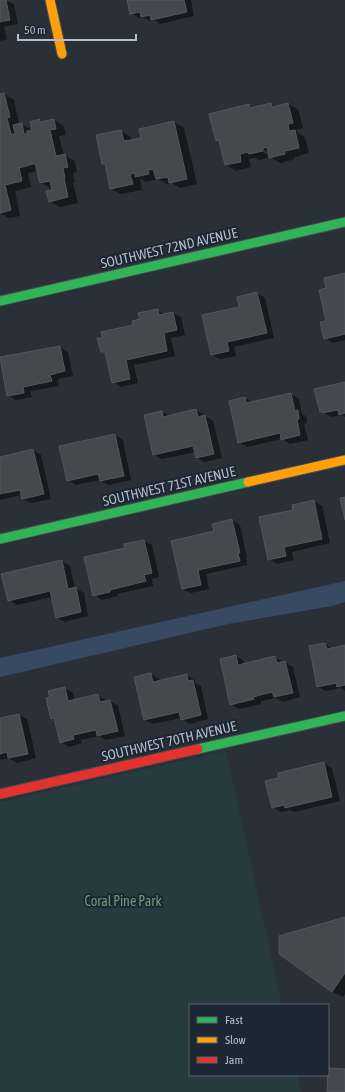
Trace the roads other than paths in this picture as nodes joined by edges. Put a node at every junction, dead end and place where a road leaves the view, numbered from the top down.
1 (50, 0) edge
2 (62, 54) dead end
3 (345, 222) edge
4 (0, 301) edge
5 (345, 460) edge
6 (0, 539) edge
7 (345, 716) edge
8 (0, 794) edge

1 - 2 street
3 - 4 street, SOUTHWEST 72ND AVENUE
5 - 6 street, SOUTHWEST 71ST AVENUE
7 - 8 street, SOUTHWEST 70TH AVENUE

